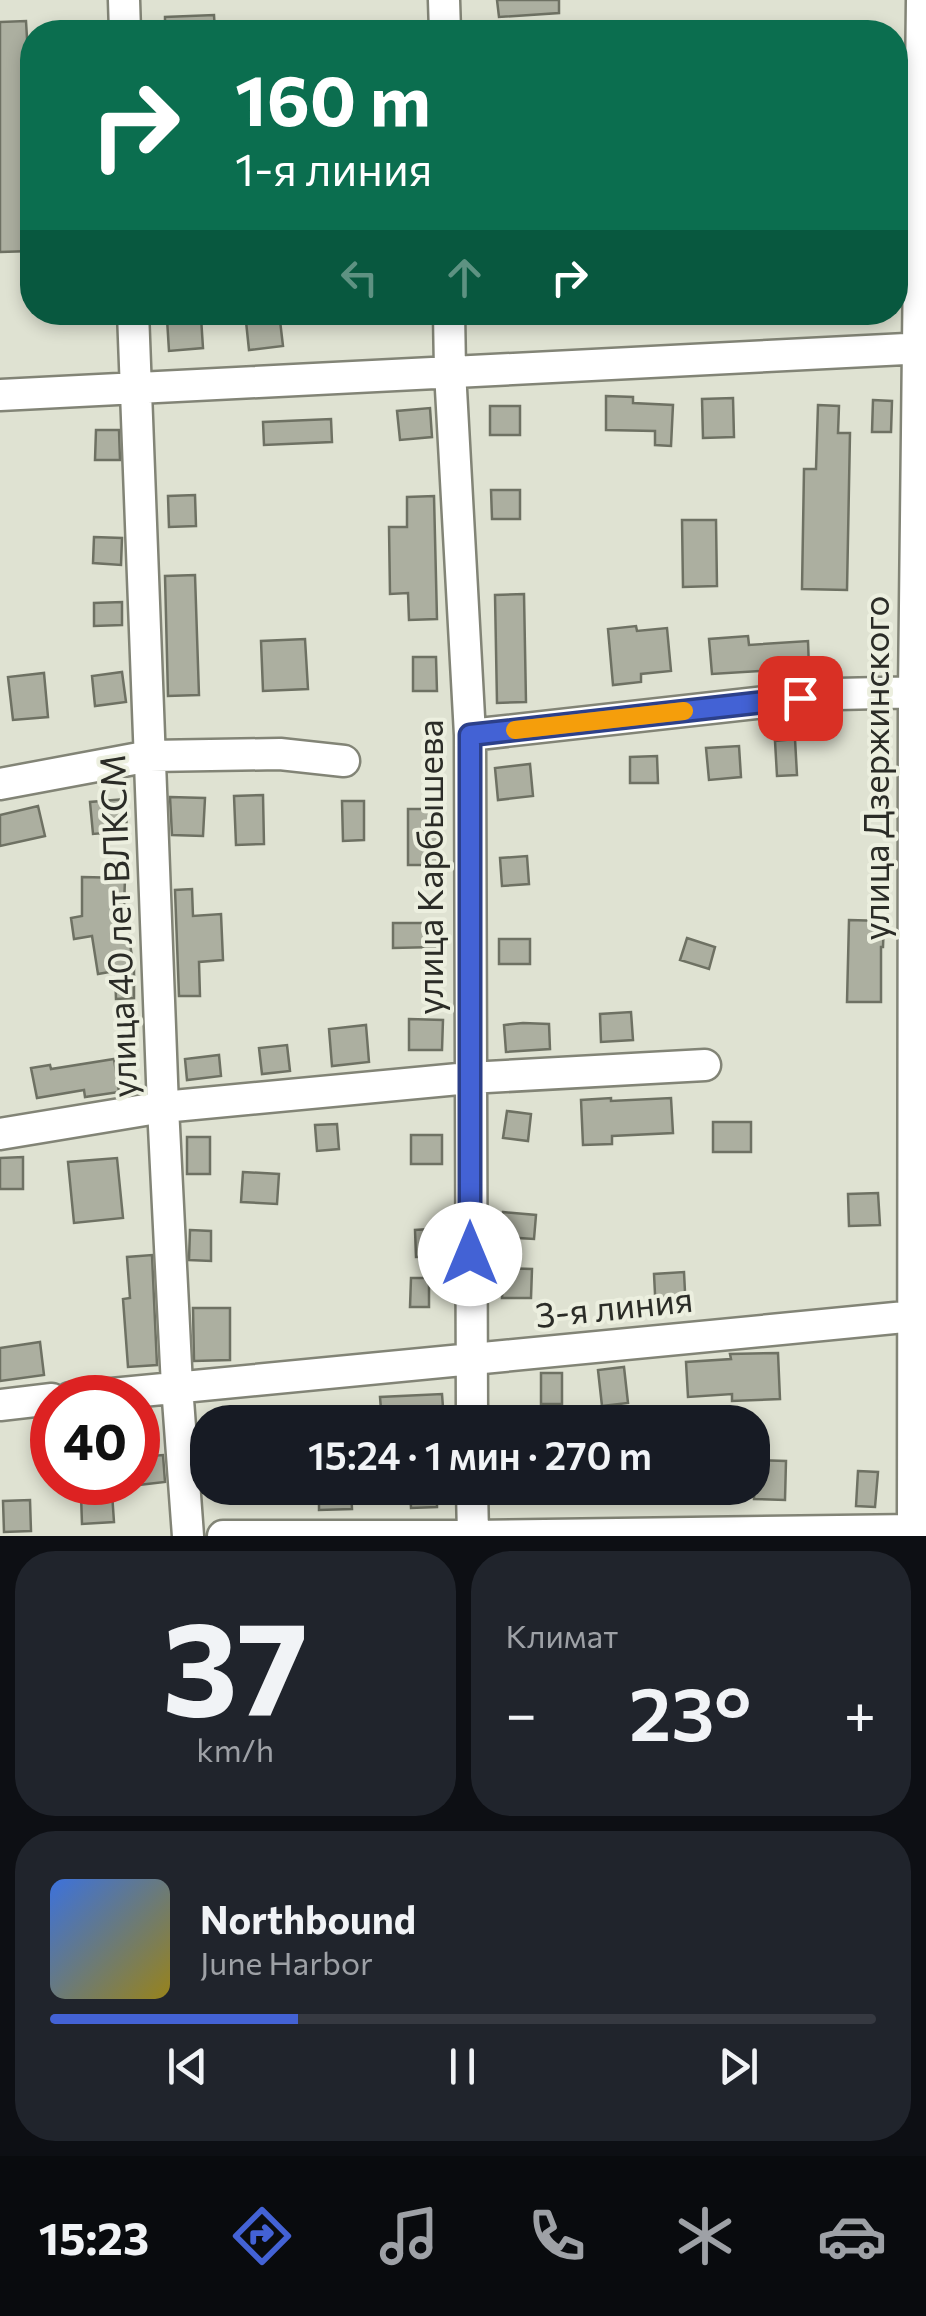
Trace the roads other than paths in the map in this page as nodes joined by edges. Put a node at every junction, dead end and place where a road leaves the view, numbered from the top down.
1 (922, 0) edge
2 (133, 325) edge
3 (449, 325) edge
4 (921, 348) edge
5 (450, 371) junction
6 (135, 389) junction
7 (0, 396) edge
8 (920, 692) edge
9 (470, 735) junction
10 (150, 756) junction
11 (344, 761) dead end
12 (0, 784) edge
13 (920, 1051) edge
14 (705, 1065) dead end
15 (469, 1078) junction
16 (163, 1107) junction
17 (0, 1134) edge
18 (920, 1316) edge
19 (471, 1359) junction
20 (178, 1386) junction
21 (160, 1388) edge
22 (30, 1402) edge
23 (0, 1405) edge
24 (472, 1405) edge
25 (472, 1505) edge
26 (918, 1532) edge
27 (188, 1536) edge
28 (223, 1536) edge
29 (473, 1536) edge

1 - 4 street, улица Дзержинского
2 - 6 street, улица 40 лет ВЛКСМ
3 - 5 street, улица Карбышева
4 - 5 street
4 - 8 street, улица Дзержинского
5 - 6 street
5 - 9 street, улица Карбышева
6 - 7 street
6 - 10 street, улица 40 лет ВЛКСМ
8 - 9 street
8 - 13 street, улица Дзержинского
9 - 15 street, улица Карбышева
10 - 11 street
10 - 12 street
10 - 16 street, улица 40 лет ВЛКСМ
13 - 18 street, улица Дзержинского
14 - 15 street
15 - 16 street
15 - 19 street, улица Карбышева
16 - 17 street
16 - 20 street, улица 40 лет ВЛКСМ
18 - 19 street, 3-я линия
18 - 26 street, улица Дзержинского
19 - 20 street, 3-я линия
19 - 24 street, улица Карбышева
20 - 21 street, 3-я линия
20 - 27 street, улица 40 лет ВЛКСМ
22 - 23 street
25 - 29 street
26 - 29 street
28 - 29 street

